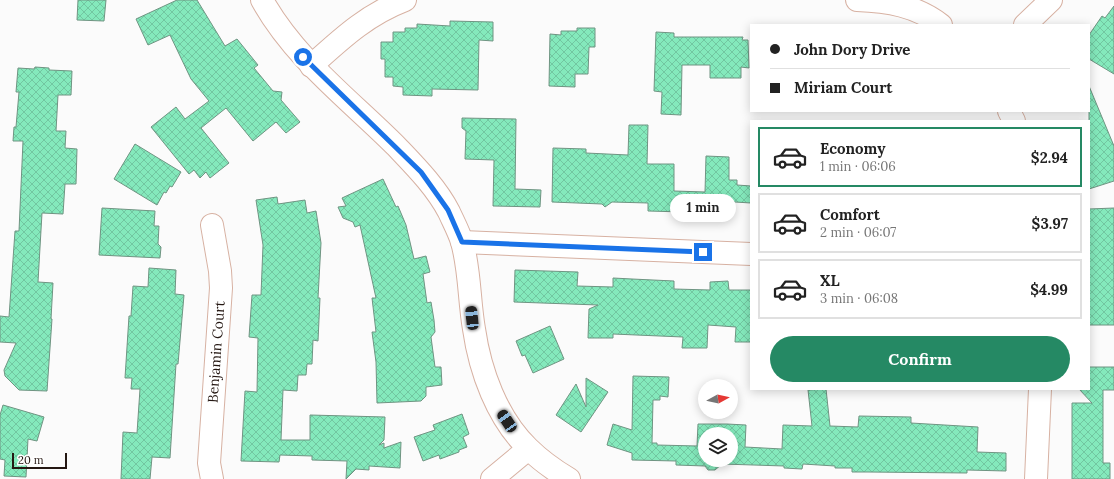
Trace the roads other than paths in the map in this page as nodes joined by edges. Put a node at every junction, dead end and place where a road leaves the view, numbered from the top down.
1 (262, 0) edge
2 (405, 0) edge
3 (858, 0) edge
4 (1051, 0) edge
5 (940, 24) edge
6 (1026, 24) edge
7 (311, 66) junction
8 (212, 225) dead end
9 (462, 242) junction
10 (750, 254) edge
11 (1040, 390) edge
12 (528, 449) junction
13 (212, 479) edge
14 (492, 479) edge
15 (569, 479) edge
16 (1036, 479) edge

1 - 7 street
2 - 7 street
3 - 5 street
4 - 6 street
7 - 9 street
8 - 13 street, Benjamin Court
9 - 10 street
9 - 12 street
11 - 16 street
12 - 14 street
12 - 15 street

